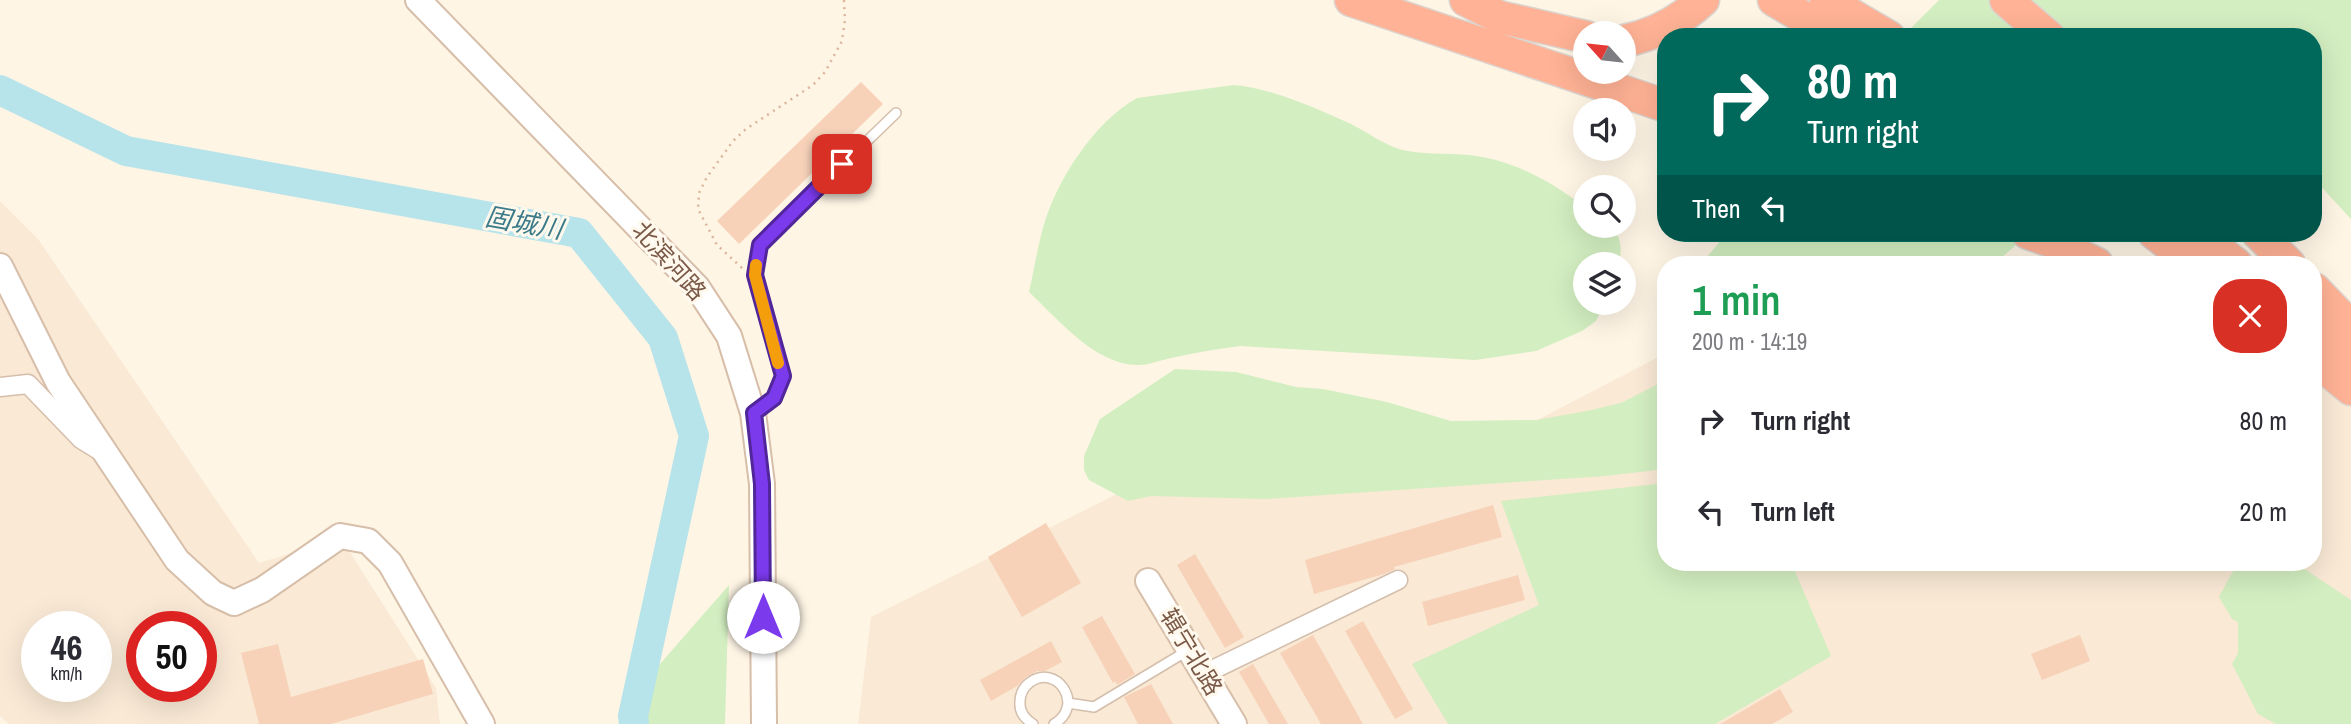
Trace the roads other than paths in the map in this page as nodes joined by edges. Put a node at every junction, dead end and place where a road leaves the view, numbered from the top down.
1 (418, 0) edge
2 (1351, 0) edge
3 (1466, 0) edge
4 (1703, 0) edge
5 (1774, 0) edge
6 (1826, 0) edge
7 (2006, 0) edge
8 (1664, 28) edge
9 (1822, 28) edge
10 (1874, 28) edge
11 (2039, 28) edge
12 (1657, 31) edge
13 (1573, 34) edge
14 (1636, 37) edge
15 (1657, 103) edge
16 (897, 113) dead end
17 (2050, 242) edge
18 (2166, 242) edge
19 (2208, 242) edge
20 (2267, 242) edge
21 (2080, 256) edge
22 (2184, 256) edge
23 (2226, 256) edge
24 (2281, 256) edge
25 (0, 266) edge
26 (2322, 297) edge
27 (2351, 327) edge
28 (2322, 331) edge
29 (2351, 355) edge
30 (2322, 365) edge
31 (0, 387) edge
32 (2351, 389) edge
33 (2322, 393) edge
34 (2351, 410) edge
35 (754, 413) junction
36 (105, 453) junction
37 (1398, 580) dead end
38 (1148, 581) dead end
39 (1189, 650) junction
40 (1204, 674) junction
41 (1068, 703) junction
42 (482, 724) edge
43 (764, 724) edge
44 (1033, 724) edge
45 (1054, 724) edge
46 (1234, 724) edge

1 - 35 street, 北滨河路
2 - 15 highway
3 - 13 highway
4 - 8 highway
5 - 9 highway
6 - 10 highway
7 - 11 highway
12 - 14 highway
16 - 35 lane
17 - 21 highway
18 - 22 highway
19 - 23 highway
20 - 24 highway
25 - 36 street
26 - 27 highway
28 - 29 highway
30 - 32 highway
31 - 36 street
33 - 34 highway
35 - 43 street, 北滨河路
36 - 42 street
37 - 40 street
38 - 39 street, 辑宁北路
39 - 40 street, 辑宁北路
39 - 41 lane
40 - 46 street, 辑宁北路
41 - 44 lane
41 - 45 lane

